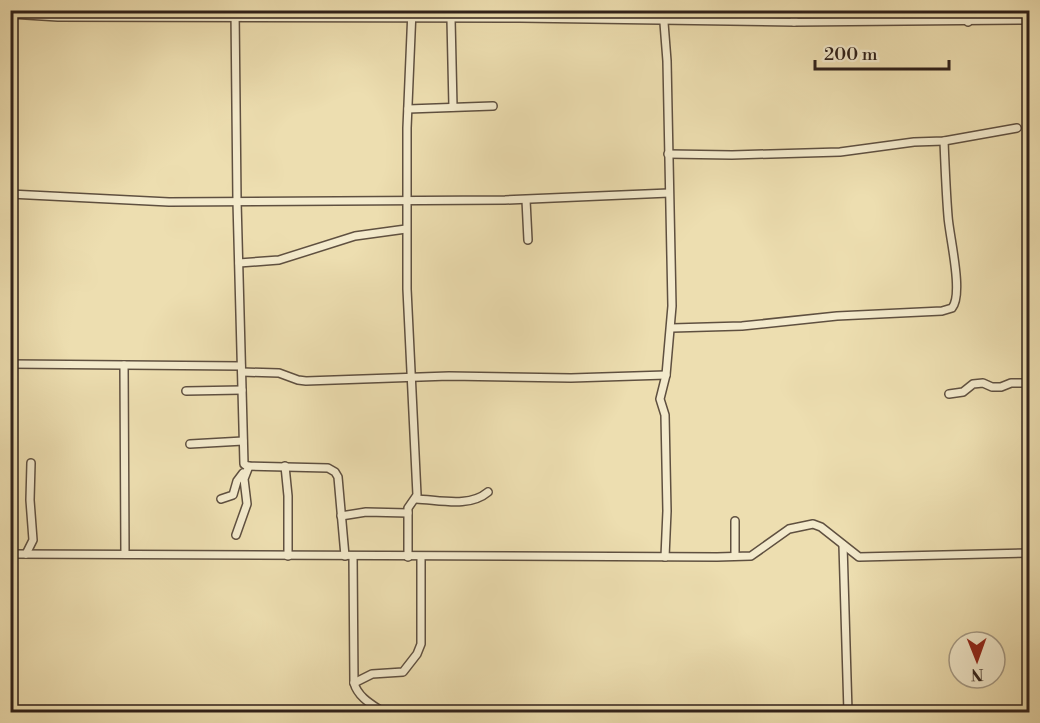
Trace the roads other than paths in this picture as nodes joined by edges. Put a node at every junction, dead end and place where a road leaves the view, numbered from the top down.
1 (663, 10) edge
2 (794, 10) edge
3 (966, 10) edge
4 (10, 14) edge
5 (105, 14) edge
6 (141, 14) edge
7 (235, 14) edge
8 (309, 14) edge
9 (370, 14) edge
10 (411, 15) edge
11 (449, 16) edge
12 (664, 20) junction
13 (1029, 20) edge
14 (794, 22) junction
15 (968, 22) junction
16 (493, 106) dead end
17 (453, 107) junction
18 (408, 109) junction
19 (1017, 128) dead end
20 (944, 141) junction
21 (668, 154) junction
22 (10, 194) edge
23 (669, 194) junction
24 (406, 199) junction
25 (526, 200) junction
26 (237, 201) junction
27 (406, 229) junction
28 (528, 240) dead end
29 (239, 263) junction
30 (672, 328) junction
31 (10, 364) edge
32 (123, 365) junction
33 (241, 369) junction
34 (666, 375) junction
35 (410, 377) junction
36 (1029, 383) edge
37 (242, 390) junction
38 (186, 391) dead end
39 (949, 394) dead end
40 (243, 441) junction
41 (190, 444) dead end
42 (31, 463) dead end
43 (285, 466) junction
44 (248, 469) junction
45 (488, 492) dead end
46 (221, 499) dead end
47 (416, 499) junction
48 (408, 513) junction
49 (341, 516) junction
50 (735, 521) dead end
51 (236, 535) dead end
52 (843, 545) junction
53 (1029, 553) edge
54 (10, 554) edge
55 (27, 554) junction
56 (125, 554) junction
57 (288, 556) junction
58 (349, 556) junction
59 (735, 556) junction
60 (408, 557) junction
61 (421, 557) junction
62 (665, 558) junction
63 (354, 683) junction
64 (366, 701) junction
65 (367, 712) edge
66 (383, 712) edge
67 (848, 712) edge

1 - 12 street
2 - 14 street
3 - 15 street
4 - 5 street
5 - 6 street
6 - 7 street
7 - 8 street
7 - 26 street
8 - 9 street
9 - 10 street
10 - 11 street
10 - 18 street
11 - 12 street
11 - 17 street
12 - 14 street
12 - 21 street
13 - 15 street
14 - 15 street
16 - 17 street
17 - 18 street
18 - 24 street
19 - 20 street
20 - 21 street
20 - 30 street
21 - 23 street
22 - 26 street
23 - 25 street
23 - 30 street
24 - 25 street
24 - 26 street
24 - 27 street
25 - 28 street
26 - 29 street
27 - 29 street
27 - 35 street
29 - 33 street
30 - 34 street
31 - 32 street
32 - 33 street
32 - 56 street
33 - 35 street
33 - 37 street
34 - 35 street
34 - 62 street
35 - 47 street
36 - 39 street
37 - 38 street
37 - 40 street
40 - 41 street
40 - 44 street
42 - 55 street
43 - 44 street
43 - 49 street
43 - 57 street
44 - 46 street
44 - 51 street
45 - 47 street
47 - 48 street
48 - 49 street
48 - 60 street
49 - 58 street
50 - 59 street
52 - 53 street
52 - 59 street
52 - 67 street
54 - 55 street
55 - 56 street
56 - 57 street
57 - 58 street
58 - 60 street
58 - 63 street
59 - 62 street
60 - 61 street
61 - 62 street
61 - 63 street
63 - 64 street
64 - 65 street
64 - 66 street

